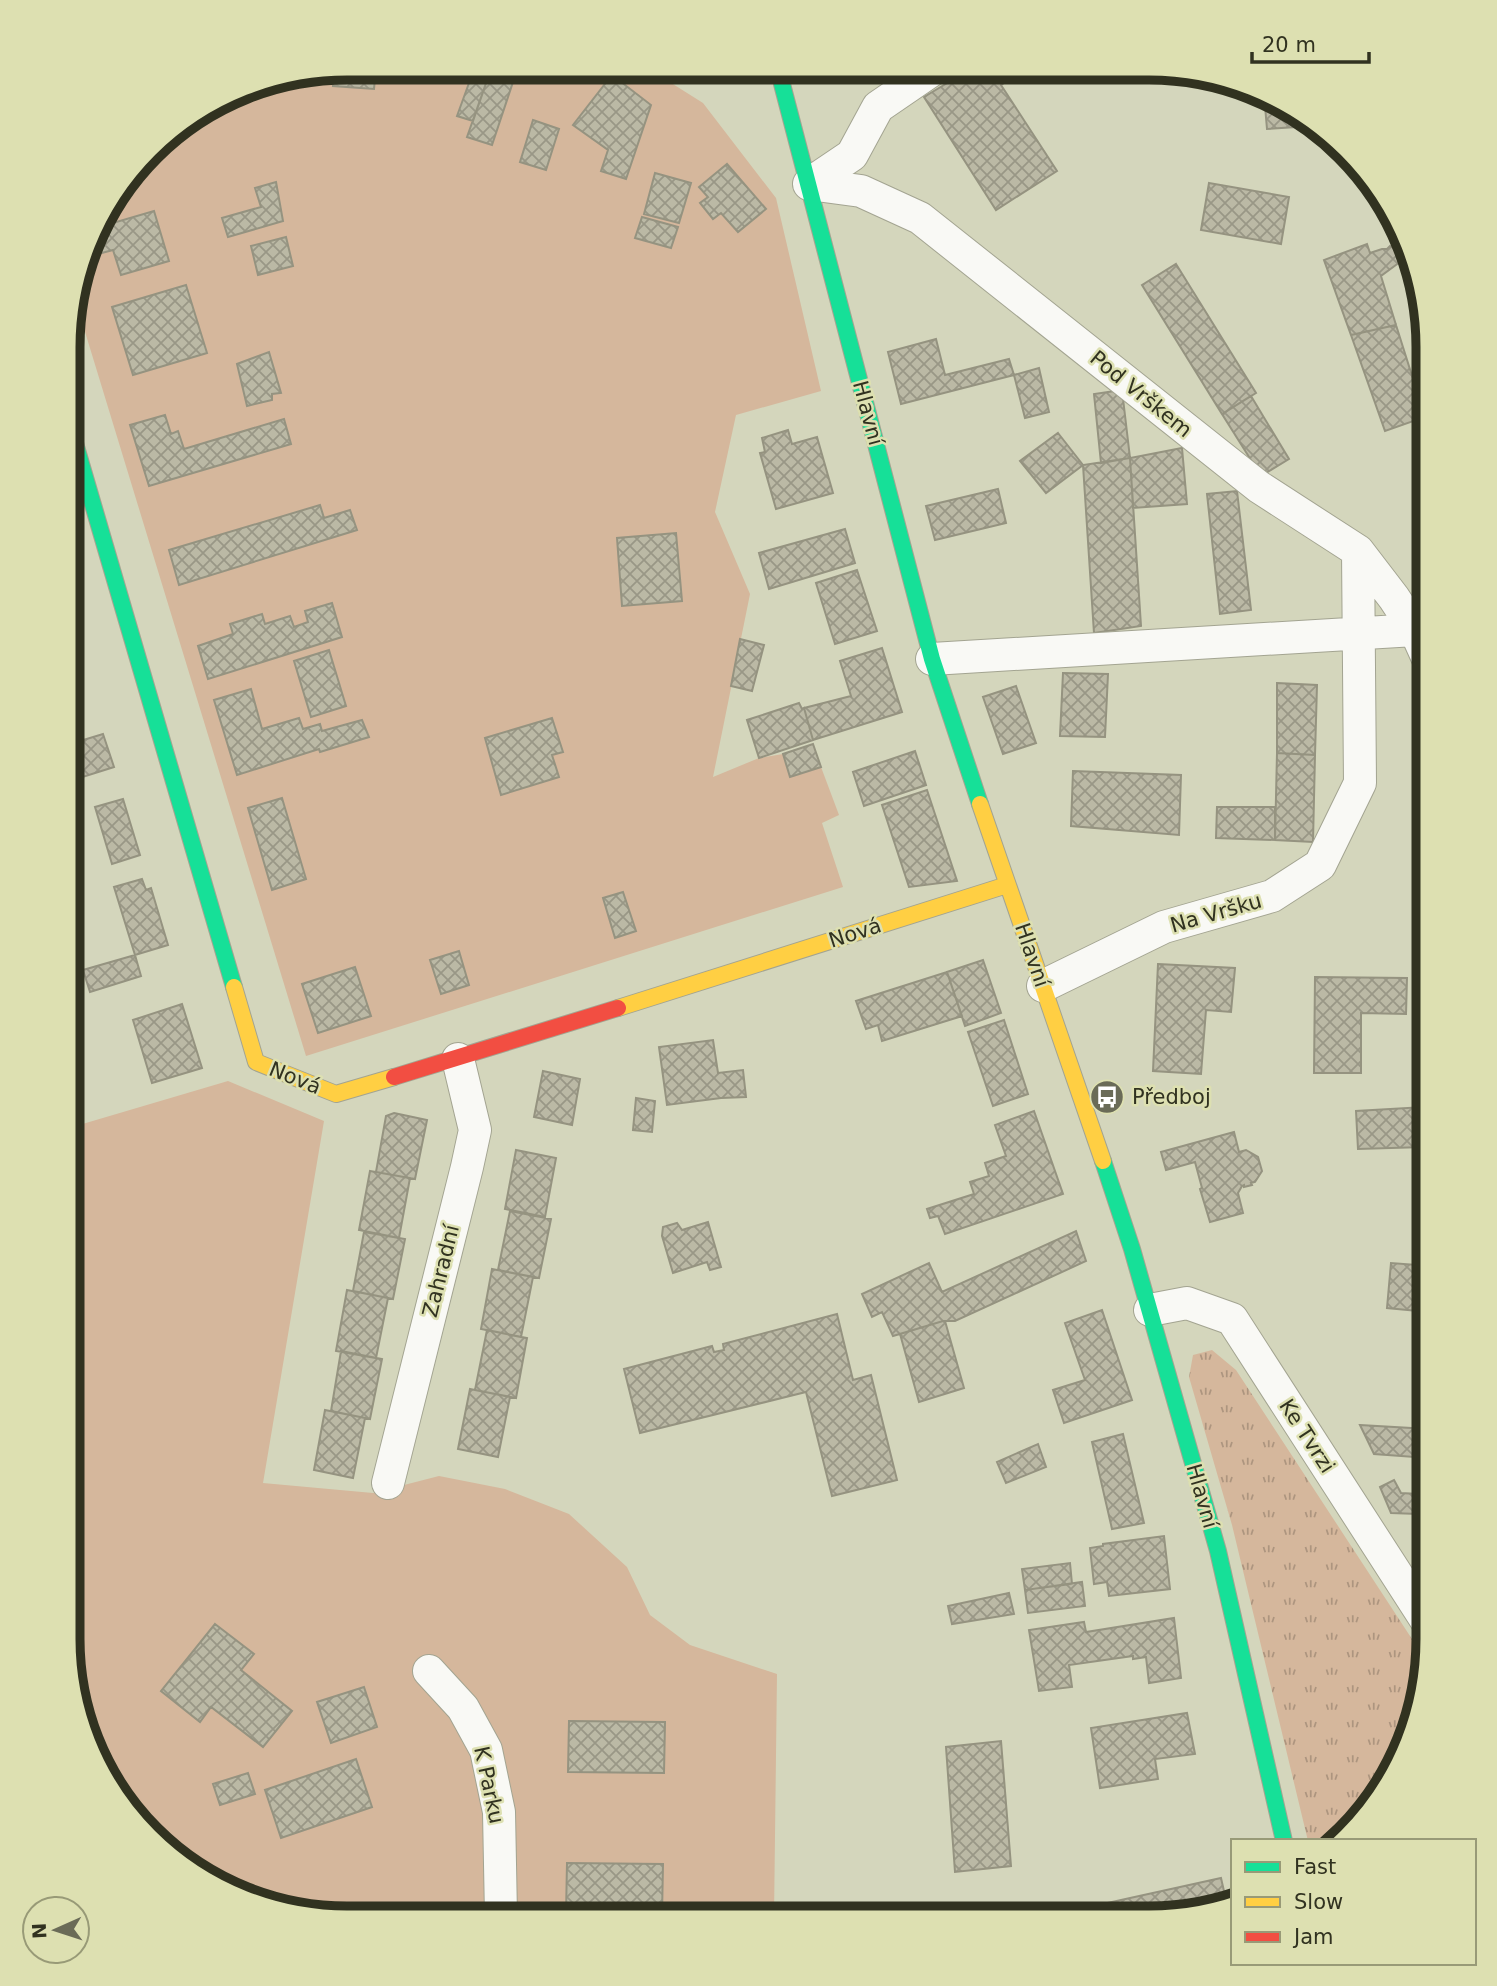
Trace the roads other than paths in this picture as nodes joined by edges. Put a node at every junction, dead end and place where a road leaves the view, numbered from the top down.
1 (783, 80) edge
2 (917, 80) edge
3 (809, 184) junction
4 (80, 457) edge
5 (1358, 551) junction
6 (1415, 630) joint
7 (1358, 633) junction
8 (932, 659) junction
9 (1007, 885) junction
10 (1043, 986) junction
11 (458, 1059) junction
12 (1150, 1310) junction
13 (388, 1483) dead end
14 (1416, 1604) edge
15 (429, 1671) dead end
16 (1284, 1839) edge
17 (501, 1906) edge

1 - 3 street, Hlavní
2 - 3 street
3 - 5 street, Pod Vrškem
3 - 8 street, Hlavní
4 - 11 street, Nová
5 - 6 street, Pod Vrškem
5 - 7 street, Na Vršku
6 - 7 street
7 - 8 street
7 - 10 street, Na Vršku
8 - 9 street, Hlavní
9 - 10 street, Hlavní
9 - 11 street, Nová
10 - 12 street, Hlavní
11 - 13 street, Zahradní
12 - 14 street, Ke Tvrzi
12 - 16 street, Hlavní
15 - 17 street, K Parku

